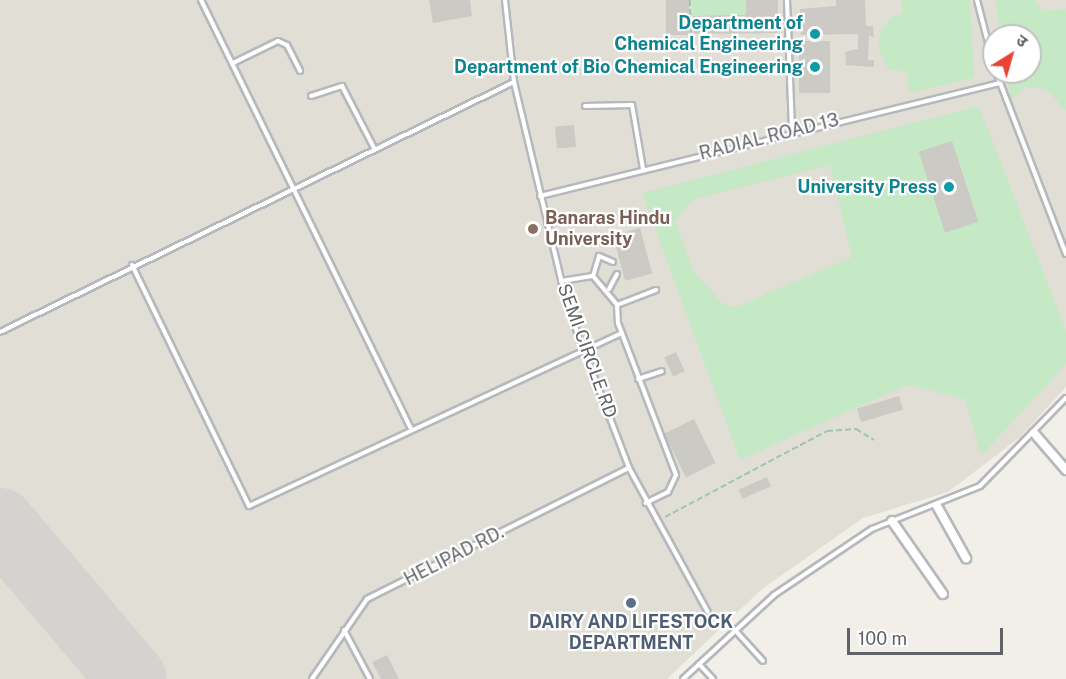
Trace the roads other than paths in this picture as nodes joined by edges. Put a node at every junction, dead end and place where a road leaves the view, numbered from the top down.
1 (201, 0) edge
2 (505, 0) edge
3 (787, 0) edge
4 (977, 0) edge
5 (983, 24) edge
6 (233, 63) junction
7 (300, 72) dead end
8 (514, 82) junction
9 (995, 84) edge
10 (999, 84) edge
11 (311, 96) dead end
12 (585, 106) dead end
13 (792, 130) junction
14 (374, 148) junction
15 (643, 169) junction
16 (291, 187) junction
17 (540, 196) junction
18 (1066, 253) edge
19 (613, 262) dead end
20 (132, 265) junction
21 (617, 274) dead end
22 (593, 276) junction
23 (561, 281) junction
24 (609, 289) junction
25 (656, 290) dead end
26 (617, 305) junction
27 (0, 332) edge
28 (622, 333) junction
29 (585, 346) junction
30 (662, 371) dead end
31 (638, 379) junction
32 (1066, 398) edge
33 (411, 429) junction
34 (1034, 433) junction
35 (628, 468) junction
36 (1066, 470) edge
37 (645, 502) junction
38 (937, 506) junction
39 (892, 521) junction
40 (966, 558) dead end
41 (943, 594) dead end
42 (708, 612) dead end
43 (343, 629) junction
44 (734, 629) junction
45 (763, 661) dead end
46 (699, 664) junction
47 (312, 679) edge
48 (370, 679) edge
49 (683, 679) edge
50 (713, 679) edge

1 - 6 lane
2 - 8 lane, SEMI CIRCLE RD
3 - 13 lane
4 - 5 lane
6 - 7 lane
6 - 16 lane
8 - 14 lane
8 - 17 lane, SEMI CIRCLE RD
9 - 13 lane, RADIAL ROAD 13
10 - 18 lane
11 - 14 lane
12 - 15 lane
13 - 15 lane, RADIAL ROAD 13
14 - 16 lane
15 - 17 lane, RADIAL ROAD 13
16 - 20 lane
16 - 33 lane
17 - 23 lane, SEMI CIRCLE RD
19 - 22 lane
20 - 27 lane
20 - 33 lane
21 - 24 lane
22 - 23 lane
22 - 24 lane
23 - 29 lane, SEMI CIRCLE RD
24 - 26 lane
25 - 26 lane
26 - 28 lane
28 - 29 lane
28 - 31 lane
29 - 33 lane
29 - 35 lane, SEMI CIRCLE RD
30 - 31 lane
31 - 37 lane
32 - 34 lane
34 - 36 street
34 - 38 lane
35 - 37 lane, SEMI CIRCLE RD
35 - 43 lane, HELIPAD RD.
37 - 42 lane, SEMI CIRCLE RD
38 - 39 lane
38 - 40 street
39 - 41 street
39 - 44 lane
43 - 47 lane, HELIPAD RD.
43 - 48 lane
44 - 45 lane
44 - 46 lane
46 - 49 lane
46 - 50 lane

